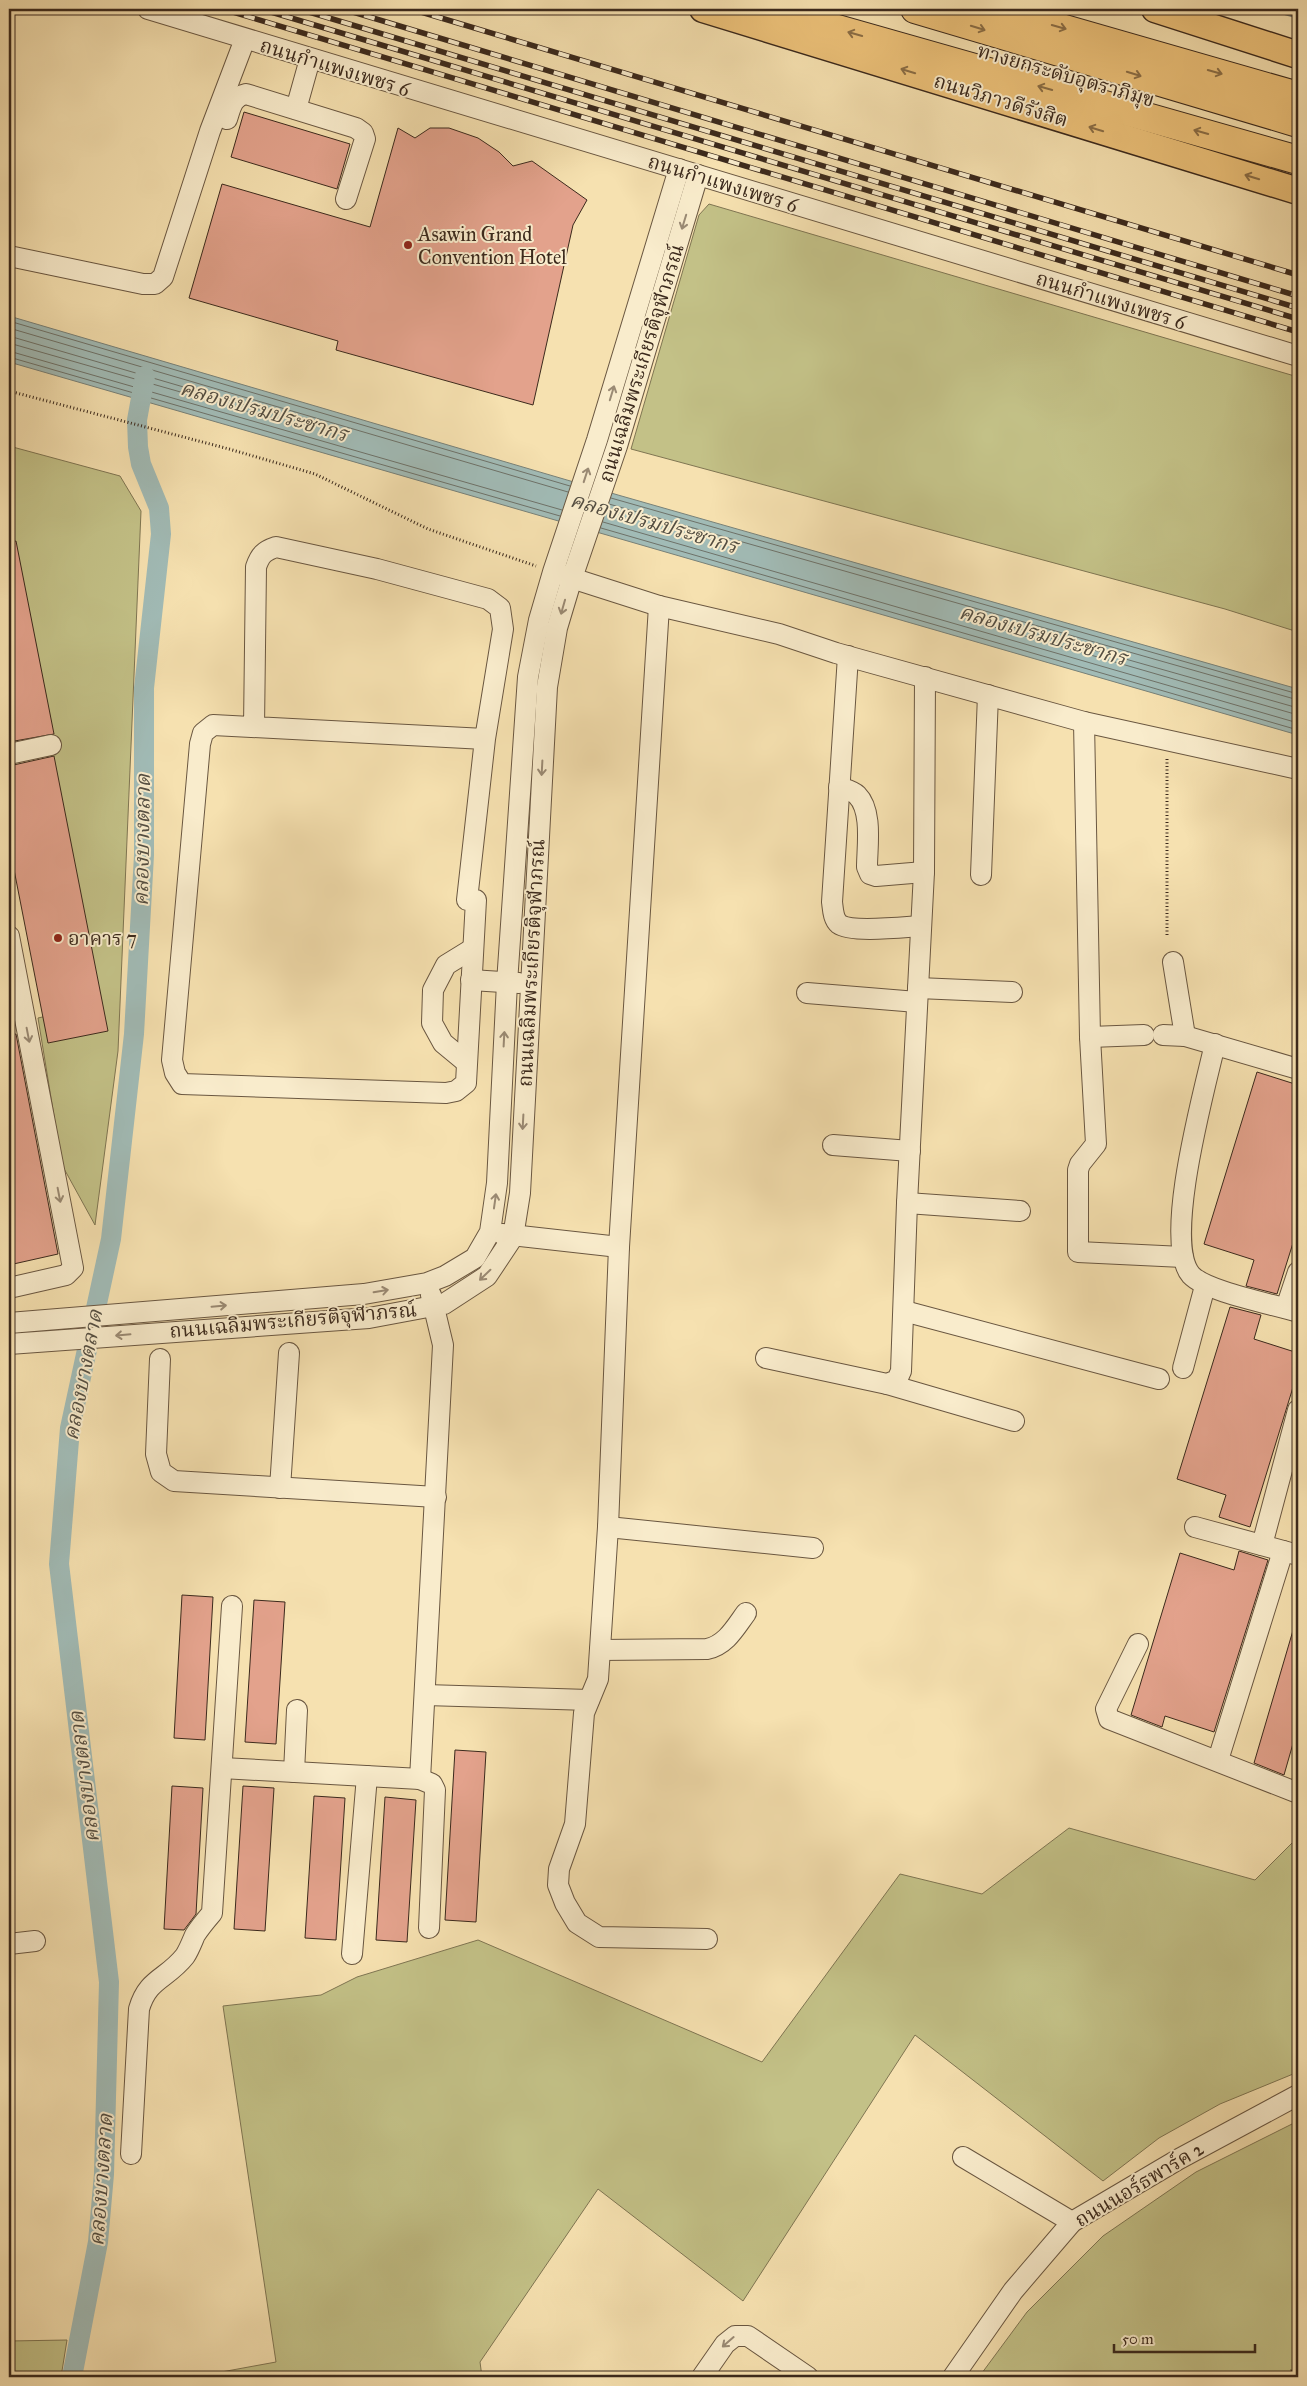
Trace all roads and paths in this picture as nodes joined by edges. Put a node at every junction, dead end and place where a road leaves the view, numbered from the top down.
1 (148, 9) edge
2 (703, 9) edge
3 (767, 9) edge
4 (835, 9) edge
5 (915, 9) edge
6 (996, 9) edge
7 (1168, 11) edge
8 (245, 39) junction
9 (1294, 55) edge
10 (310, 59) junction
11 (1298, 96) edge
12 (296, 109) junction
13 (1298, 123) edge
14 (1298, 142) edge
15 (1298, 160) edge
16 (689, 172) junction
17 (1298, 191) edge
18 (346, 199) dead end
19 (9, 256) edge
20 (180, 273) dead end
21 (1298, 356) edge
22 (9, 391) edge
23 (556, 563) junction
24 (575, 570) junction
25 (659, 606) junction
26 (848, 656) junction
27 (925, 677) junction
28 (988, 695) junction
29 (1084, 722) junction
30 (254, 727) junction
31 (485, 739) junction
32 (1167, 740) junction
33 (51, 745) dead end
34 (9, 754) edge
35 (1298, 769) edge
36 (839, 787) junction
37 (924, 872) junction
38 (981, 875) dead end
39 (921, 926) junction
40 (9, 936) edge
41 (1167, 936) dead end
42 (472, 949) junction
43 (1173, 962) dead end
44 (471, 980) junction
45 (507, 983) junction
46 (529, 984) junction
47 (1012, 992) dead end
48 (807, 993) dead end
49 (918, 995) junction
50 (1185, 1036) junction
51 (1090, 1037) junction
52 (1215, 1044) junction
53 (466, 1062) junction
54 (1298, 1069) edge
55 (833, 1145) dead end
56 (910, 1151) junction
57 (907, 1203) junction
58 (1020, 1211) dead end
59 (490, 1232) junction
60 (513, 1236) junction
61 (619, 1247) junction
62 (1183, 1257) junction
63 (1298, 1272) edge
64 (427, 1283) junction
65 (1205, 1286) junction
66 (9, 1288) edge
67 (435, 1306) junction
68 (1292, 1310) edge
69 (904, 1311) junction
70 (17, 1323) edge
71 (16, 1344) edge
72 (289, 1353) dead end
73 (766, 1358) dead end
74 (160, 1359) dead end
75 (1183, 1368) dead end
76 (1159, 1380) dead end
77 (887, 1384) junction
78 (1298, 1410) edge
79 (1014, 1421) dead end
80 (280, 1488) junction
81 (436, 1497) junction
82 (608, 1527) junction
83 (1195, 1527) dead end
84 (1262, 1545) junction
85 (813, 1548) dead end
86 (1291, 1553) edge
87 (232, 1606) dead end
88 (746, 1613) dead end
89 (1138, 1644) dead end
90 (600, 1650) junction
91 (425, 1695) junction
92 (589, 1700) junction
93 (297, 1710) dead end
94 (1218, 1760) junction
95 (222, 1768) junction
96 (294, 1772) junction
97 (367, 1776) junction
98 (420, 1779) junction
99 (1298, 1793) edge
100 (429, 1928) dead end
101 (707, 1939) dead end
102 (35, 1941) dead end
103 (9, 1944) edge
104 (352, 1954) dead end
105 (1298, 2095) edge
106 (130, 2154) dead end
107 (963, 2157) dead end
108 (1072, 2222) junction
109 (1298, 2360) edge
110 (702, 2377) edge
111 (808, 2377) edge
112 (953, 2377) edge
113 (1288, 2377) edge

1 - 8 street, ถนนกำแพงเพชร 6
17 -> 2 main road, ถนนวิภาวดีรังสิต
15 -> 3 highway, ถนนวิภาวดีรังสิต
4 - 14 highway, ทางยกระดับอุตราภิมุข
5 -> 13 highway, ทางยกระดับอุตราภิมุข
6 -> 11 highway
7 - 9 main road
8 - 10 street, ถนนกำแพงเพชร 6
8 - 19 street
10 - 12 street
10 - 16 street, ถนนกำแพงเพชร 6
12 - 18 street
12 - 20 street
16 - 21 street, ถนนกำแพงเพชร 6
23 -> 16 street, ถนนเฉลิมพระเกียรติจุฬาภรณ์
16 -> 24 street, ถนนเฉลิมพระเกียรติจุฬาภรณ์
22 - 23 path
23 - 24 street
23 - 45 street, ถนนเฉลิมพระเกียรติจุฬาภรณ์
24 - 25 street
24 -> 46 street, ถนนเฉลิมพระเกียรติจุฬาภรณ์
25 - 26 street
25 - 61 street
26 - 27 street
26 - 36 street
27 - 28 street
27 - 37 street
28 - 29 street
28 - 38 street
29 - 32 street
29 - 51 street
30 - 31 street
30 - 31 street
30 - 53 street
31 - 42 street
32 - 35 street
32 - 41 path
33 - 34 street
36 - 37 street
36 - 39 street
37 - 39 street
39 - 49 street
40 -> 66 street
42 - 44 street
42 - 53 street
43 - 50 street
44 - 45 street
44 - 53 street
45 - 46 street
59 -> 45 street, ถนนเฉลิมพระเกียรติจุฬาภรณ์
46 -> 60 street, ถนนเฉลิมพระเกียรติจุฬาภรณ์
47 - 49 street
48 - 49 street
49 - 56 street
50 - 51 street
50 - 52 street
51 - 62 street
52 - 54 street
52 - 62 street
55 - 56 street
56 - 57 street
57 - 58 street
57 - 69 street
59 - 60 street
59 - 64 street, ถนนเฉลิมพระเกียรติจุฬาภรณ์
60 - 61 street
60 -> 67 street, ถนนเฉลิมพระเกียรติจุฬาภรณ์
61 - 82 street
62 - 65 street
63 - 68 street
64 - 67 street
70 -> 64 street, ถนนเฉลิมพระเกียรติจุฬาภรณ์
65 - 68 street
65 - 75 street
67 -> 71 street, ถนนเฉลิมพระเกียรติจุฬาภรณ์
67 - 81 street
69 - 76 street
69 - 77 street
72 - 80 street
73 - 77 street
74 - 80 street
77 - 79 street
78 - 84 street
80 - 81 street
81 - 91 street
82 - 85 street
82 - 90 street
83 - 84 street
84 - 86 street
86 - 94 street
87 - 95 street
88 - 90 street
89 - 94 street
90 - 92 street
91 - 92 street
91 - 98 street
92 - 101 street
93 - 96 street
94 - 99 street
95 - 96 street
95 - 106 street
96 - 97 street
97 - 98 street
97 - 104 street
98 - 100 street
102 - 103 street
105 - 108 street, ถนนนอร์ธพาร์ค 2
107 - 108 street
108 - 112 street, ถนนนอร์ธพาร์ค 2
109 - 113 path
111 -> 110 street

